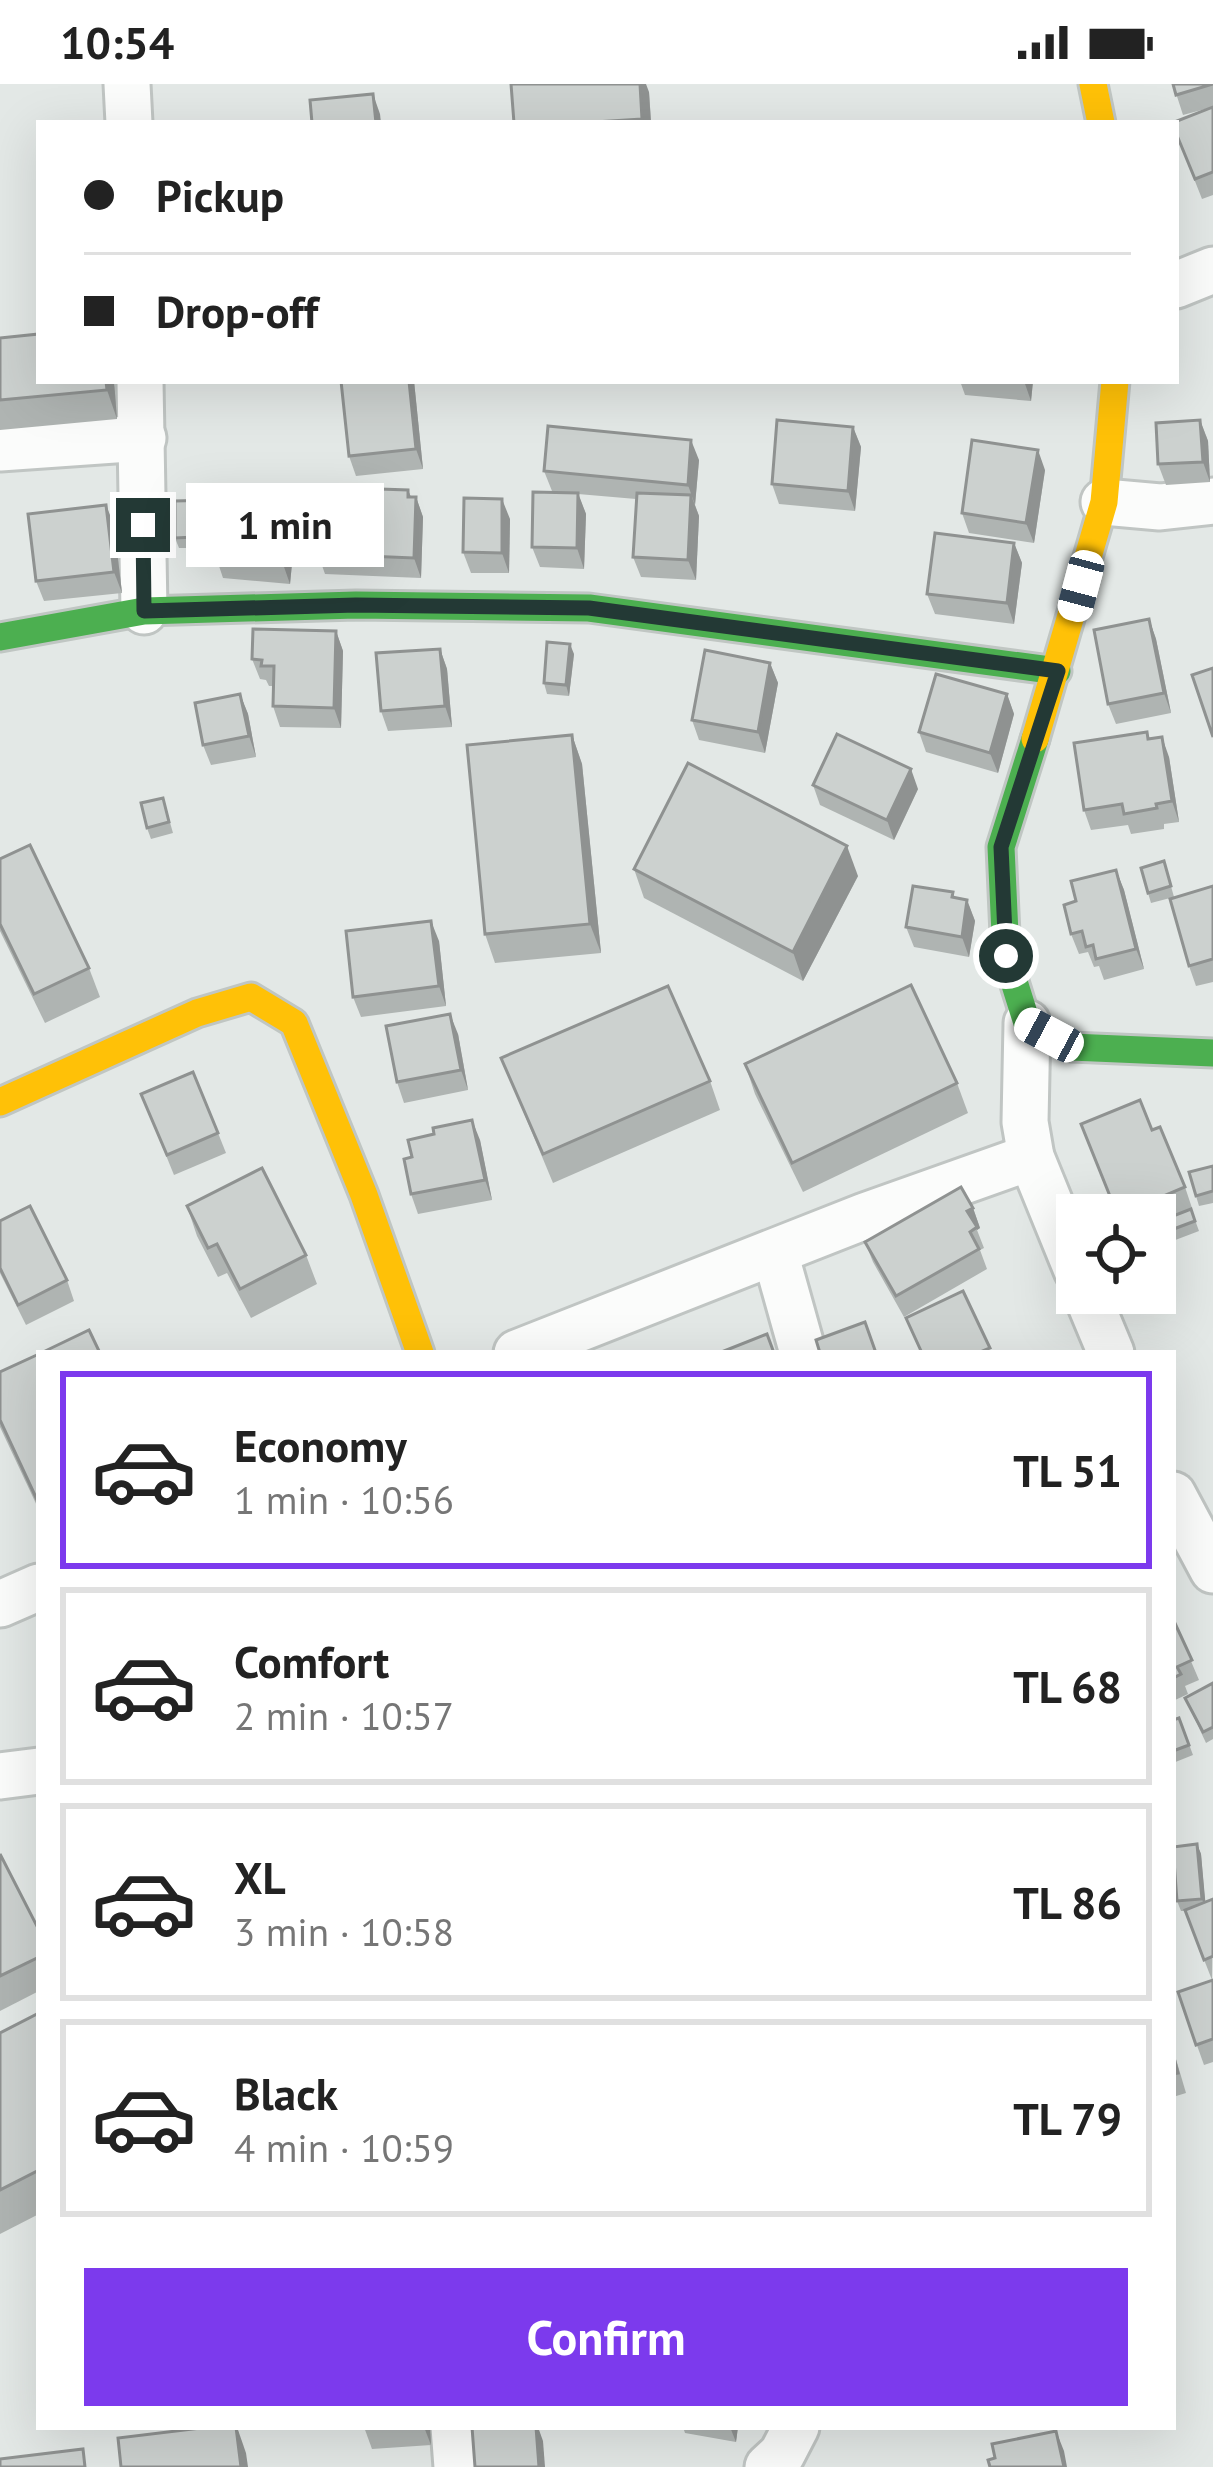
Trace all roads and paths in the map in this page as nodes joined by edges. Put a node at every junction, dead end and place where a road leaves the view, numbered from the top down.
1 (127, 84) edge
2 (1093, 84) edge
3 (129, 120) edge
4 (1100, 120) edge
5 (1213, 270) edge
6 (1179, 284) edge
7 (140, 384) edge
8 (1115, 384) edge
9 (143, 438) junction
10 (0, 448) edge
11 (1213, 501) edge
12 (1104, 502) junction
13 (144, 611) junction
14 (0, 637) edge
15 (1058, 671) junction
16 (1027, 1023) junction
17 (1213, 1053) edge
18 (0, 1102) edge
19 (1031, 1157) junction
20 (1056, 1218) edge
21 (775, 1253) junction
22 (1095, 1314) edge
23 (419, 1350) edge
24 (525, 1350) edge
25 (802, 1350) edge
26 (1110, 1350) edge
27 (1176, 1501) edge
28 (1213, 1570) edge
29 (36, 1588) edge
30 (0, 1604) edge
31 (36, 1772) edge
32 (0, 1776) edge
33 (454, 2430) edge
34 (794, 2430) edge
35 (458, 2467) edge
36 (769, 2467) edge

1 - 3 street
2 - 4 street
5 - 6 street
7 - 9 street
8 - 12 street
9 - 10 street
9 - 13 street
11 - 12 street
12 - 15 street
13 - 14 street
13 - 15 street
15 - 16 street
16 - 17 street
16 - 19 street
18 - 23 street
19 - 20 street
19 - 21 street
21 - 24 street
21 - 25 street
22 - 26 street
27 - 28 street
29 - 30 street
31 - 32 street
33 - 35 street
34 - 36 street

